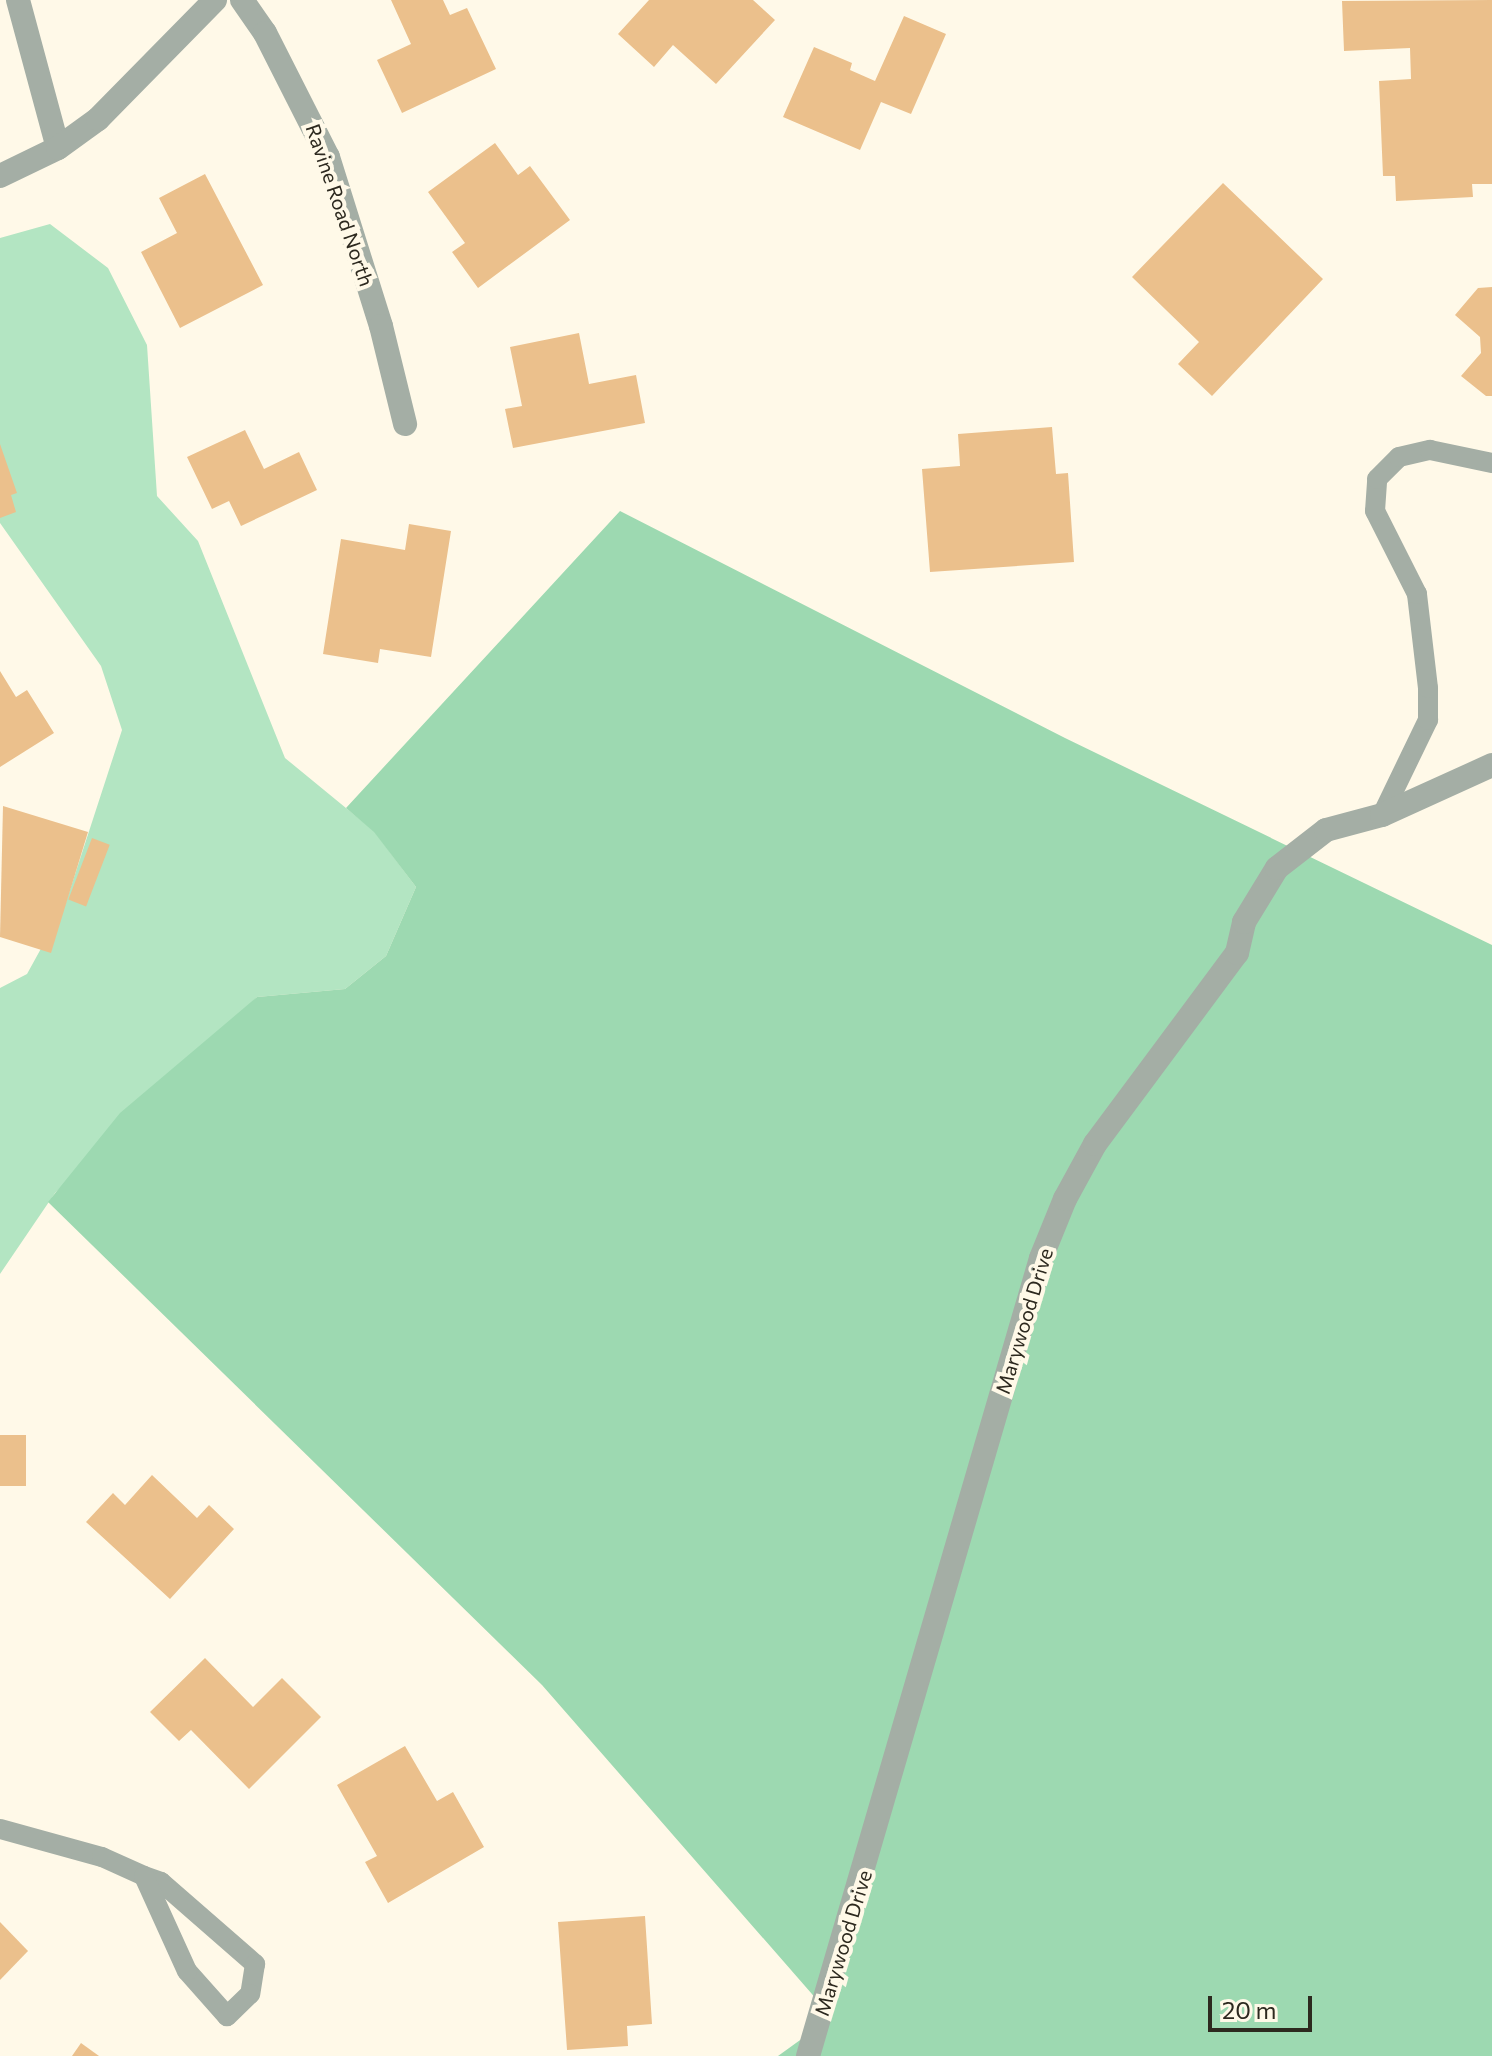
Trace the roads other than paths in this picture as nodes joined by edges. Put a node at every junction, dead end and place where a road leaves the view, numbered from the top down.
1 (18, 0) edge
2 (215, 0) edge
3 (242, 0) edge
4 (58, 148) junction
5 (0, 176) edge
6 (405, 424) dead end
7 (1492, 463) edge
8 (1492, 765) edge
9 (1382, 815) junction
10 (0, 1829) edge
11 (144, 1876) junction
12 (808, 2056) edge

1 - 4 street
2 - 4 street
3 - 6 street, Ravine Road North
4 - 5 street
7 - 9 lane
8 - 9 street, Marywood Drive
9 - 12 street, Marywood Drive
10 - 11 lane
11 - 11 lane

